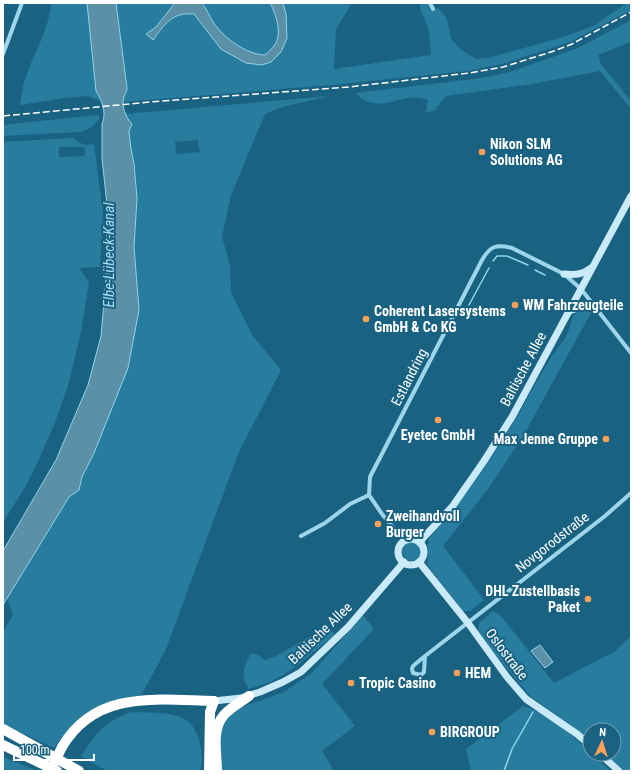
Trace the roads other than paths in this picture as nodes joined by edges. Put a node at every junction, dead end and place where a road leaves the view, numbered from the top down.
1 (22, 3) edge
2 (430, 3) edge
3 (433, 9) dead end
4 (3, 54) edge
5 (631, 196) edge
6 (595, 263) junction
7 (564, 274) junction
8 (581, 289) junction
9 (596, 308) junction
10 (569, 311) junction
11 (631, 353) edge
12 (631, 493) edge
13 (369, 495) junction
14 (300, 536) dead end
15 (404, 542) junction
16 (420, 543) junction
17 (404, 562) junction
18 (419, 562) junction
19 (468, 622) junction
20 (425, 656) junction
21 (249, 696) junction
22 (214, 702) junction
23 (3, 729) edge
24 (582, 738) edge
25 (3, 745) edge
26 (609, 762) edge
27 (50, 771) edge
28 (57, 771) edge
29 (79, 771) edge
30 (209, 771) edge
31 (217, 771) edge
32 (619, 771) edge

1 - 4 street
2 - 3 street
5 - 6 main road, Baltische Allee
6 - 7 main road
6 - 8 main road, Baltische Allee
7 - 8 street, Estlandring
7 - 13 street, Estlandring
8 - 9 street
8 - 10 main road, Baltische Allee
9 - 10 main road
9 - 11 street
10 - 16 main road, Baltische Allee
12 - 19 street, Novgorodstraße
13 - 14 street
13 - 15 street
15 - 16 main road
15 - 17 main road
16 - 18 main road
17 - 18 main road
17 - 21 main road, Baltische Allee
18 - 19 main road, Oslostraße
19 - 20 street, Novgorodstraße
19 - 24 main road, Oslostraße
20 - 20 street, Novgorodstraße
21 - 22 main road, Baltische Allee
21 - 31 highway
22 - 27 highway, bridge
22 - 30 highway
23 - 29 highway
25 - 28 highway
26 - 32 main road

